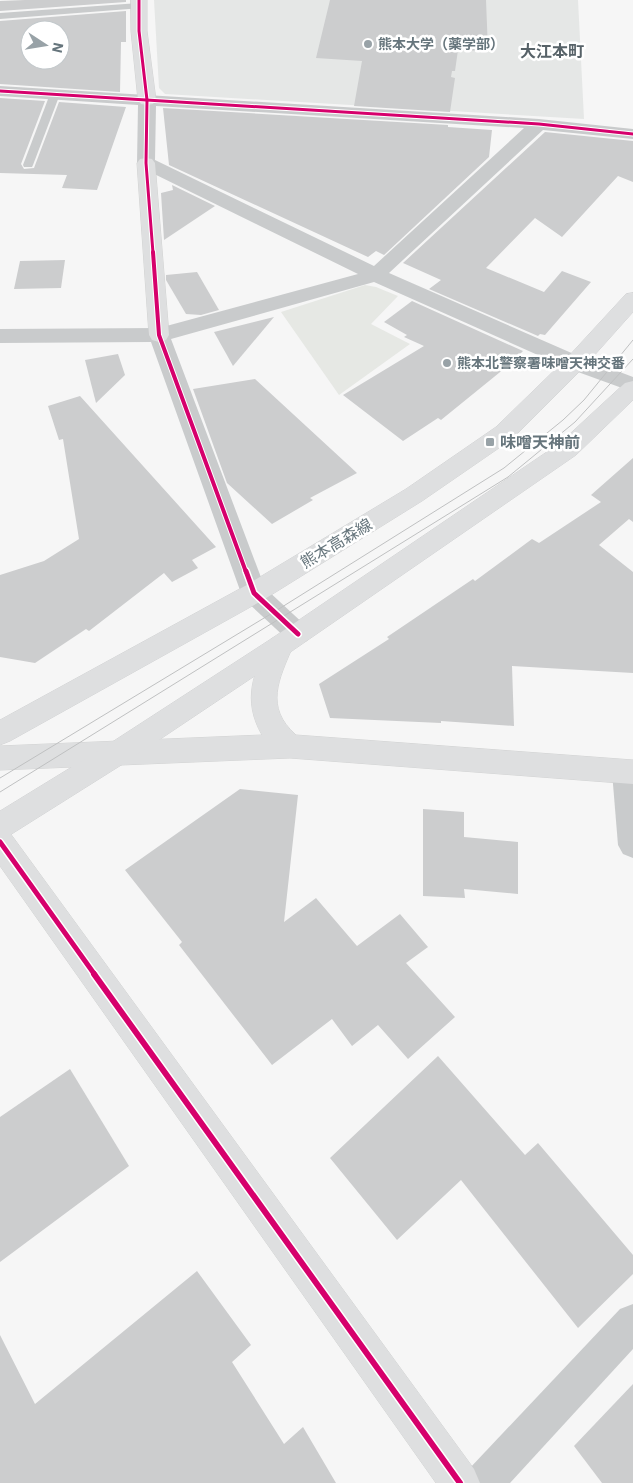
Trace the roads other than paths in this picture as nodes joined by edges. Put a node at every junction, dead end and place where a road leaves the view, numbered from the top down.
1 (139, 3) edge
2 (0, 16) edge
3 (0, 91) edge
4 (55, 94) junction
5 (147, 100) junction
6 (539, 124) junction
7 (633, 134) edge
8 (146, 163) junction
9 (28, 166) dead end
10 (376, 276) junction
11 (633, 299) edge
12 (159, 335) junction
13 (0, 336) edge
14 (575, 363) junction
15 (633, 386) edge
16 (254, 593) junction
17 (289, 640) junction
18 (0, 733) edge
19 (290, 746) junction
20 (116, 754) junction
21 (0, 758) edge
22 (630, 772) edge
23 (0, 826) edge
24 (0, 842) edge
25 (633, 845) edge
26 (633, 1322) edge
27 (460, 1483) edge
28 (483, 1483) edge

1 - 2 lane
1 - 5 street
3 - 4 street
4 - 5 street
4 - 9 lane
5 - 6 street
5 - 8 street
6 - 7 street
6 - 10 street
8 - 10 street
8 - 12 street
10 - 12 street
10 - 14 street
11 - 14 street, 熊本高森線
12 - 13 street
12 - 16 street
14 - 15 street
14 - 16 street, 熊本高森線
15 - 17 street
16 - 17 street
16 - 18 street, 熊本高森線
17 - 19 street
17 - 20 street
19 - 20 street
19 - 22 street
20 - 21 street
20 - 23 street
22 - 25 street
24 - 27 street
26 - 28 street

